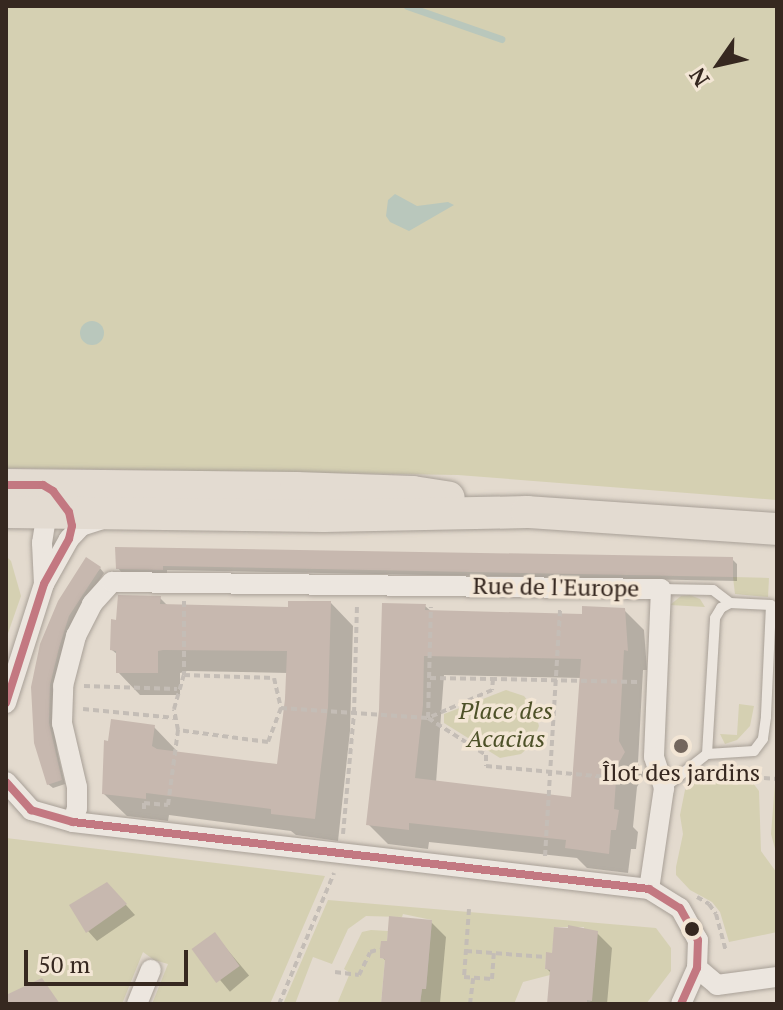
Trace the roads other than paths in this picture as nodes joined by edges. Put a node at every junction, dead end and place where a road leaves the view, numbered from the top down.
1 (6, 485) edge
2 (59, 510) junction
3 (6, 512) edge
4 (527, 512) junction
5 (6, 522) edge
6 (777, 529) edge
7 (42, 543) junction
8 (44, 584) junction
9 (661, 589) junction
10 (730, 603) junction
11 (774, 606) edge
12 (6, 703) edge
13 (707, 754) junction
14 (6, 782) edge
15 (664, 788) junction
16 (73, 822) junction
17 (649, 889) junction
18 (697, 968) junction
19 (151, 970) dead end
20 (777, 977) edge
21 (137, 1004) edge
22 (681, 1004) edge

1 - 2 main road
2 - 3 main road
2 - 4 main road
2 - 4 main road
2 - 7 street
2 - 8 street
4 - 6 main road
5 - 7 street
7 - 8 street
8 - 12 street
9 - 10 lane
9 - 15 street, Rue de l'Europe
9 - 16 street, Rue de l'Europe
10 - 11 lane
10 - 13 lane
11 - 13 lane
13 - 15 lane
14 - 16 street
15 - 17 street, Rue de l'Europe
16 - 17 street
17 - 18 street
18 - 20 street
18 - 22 street
19 - 21 street

